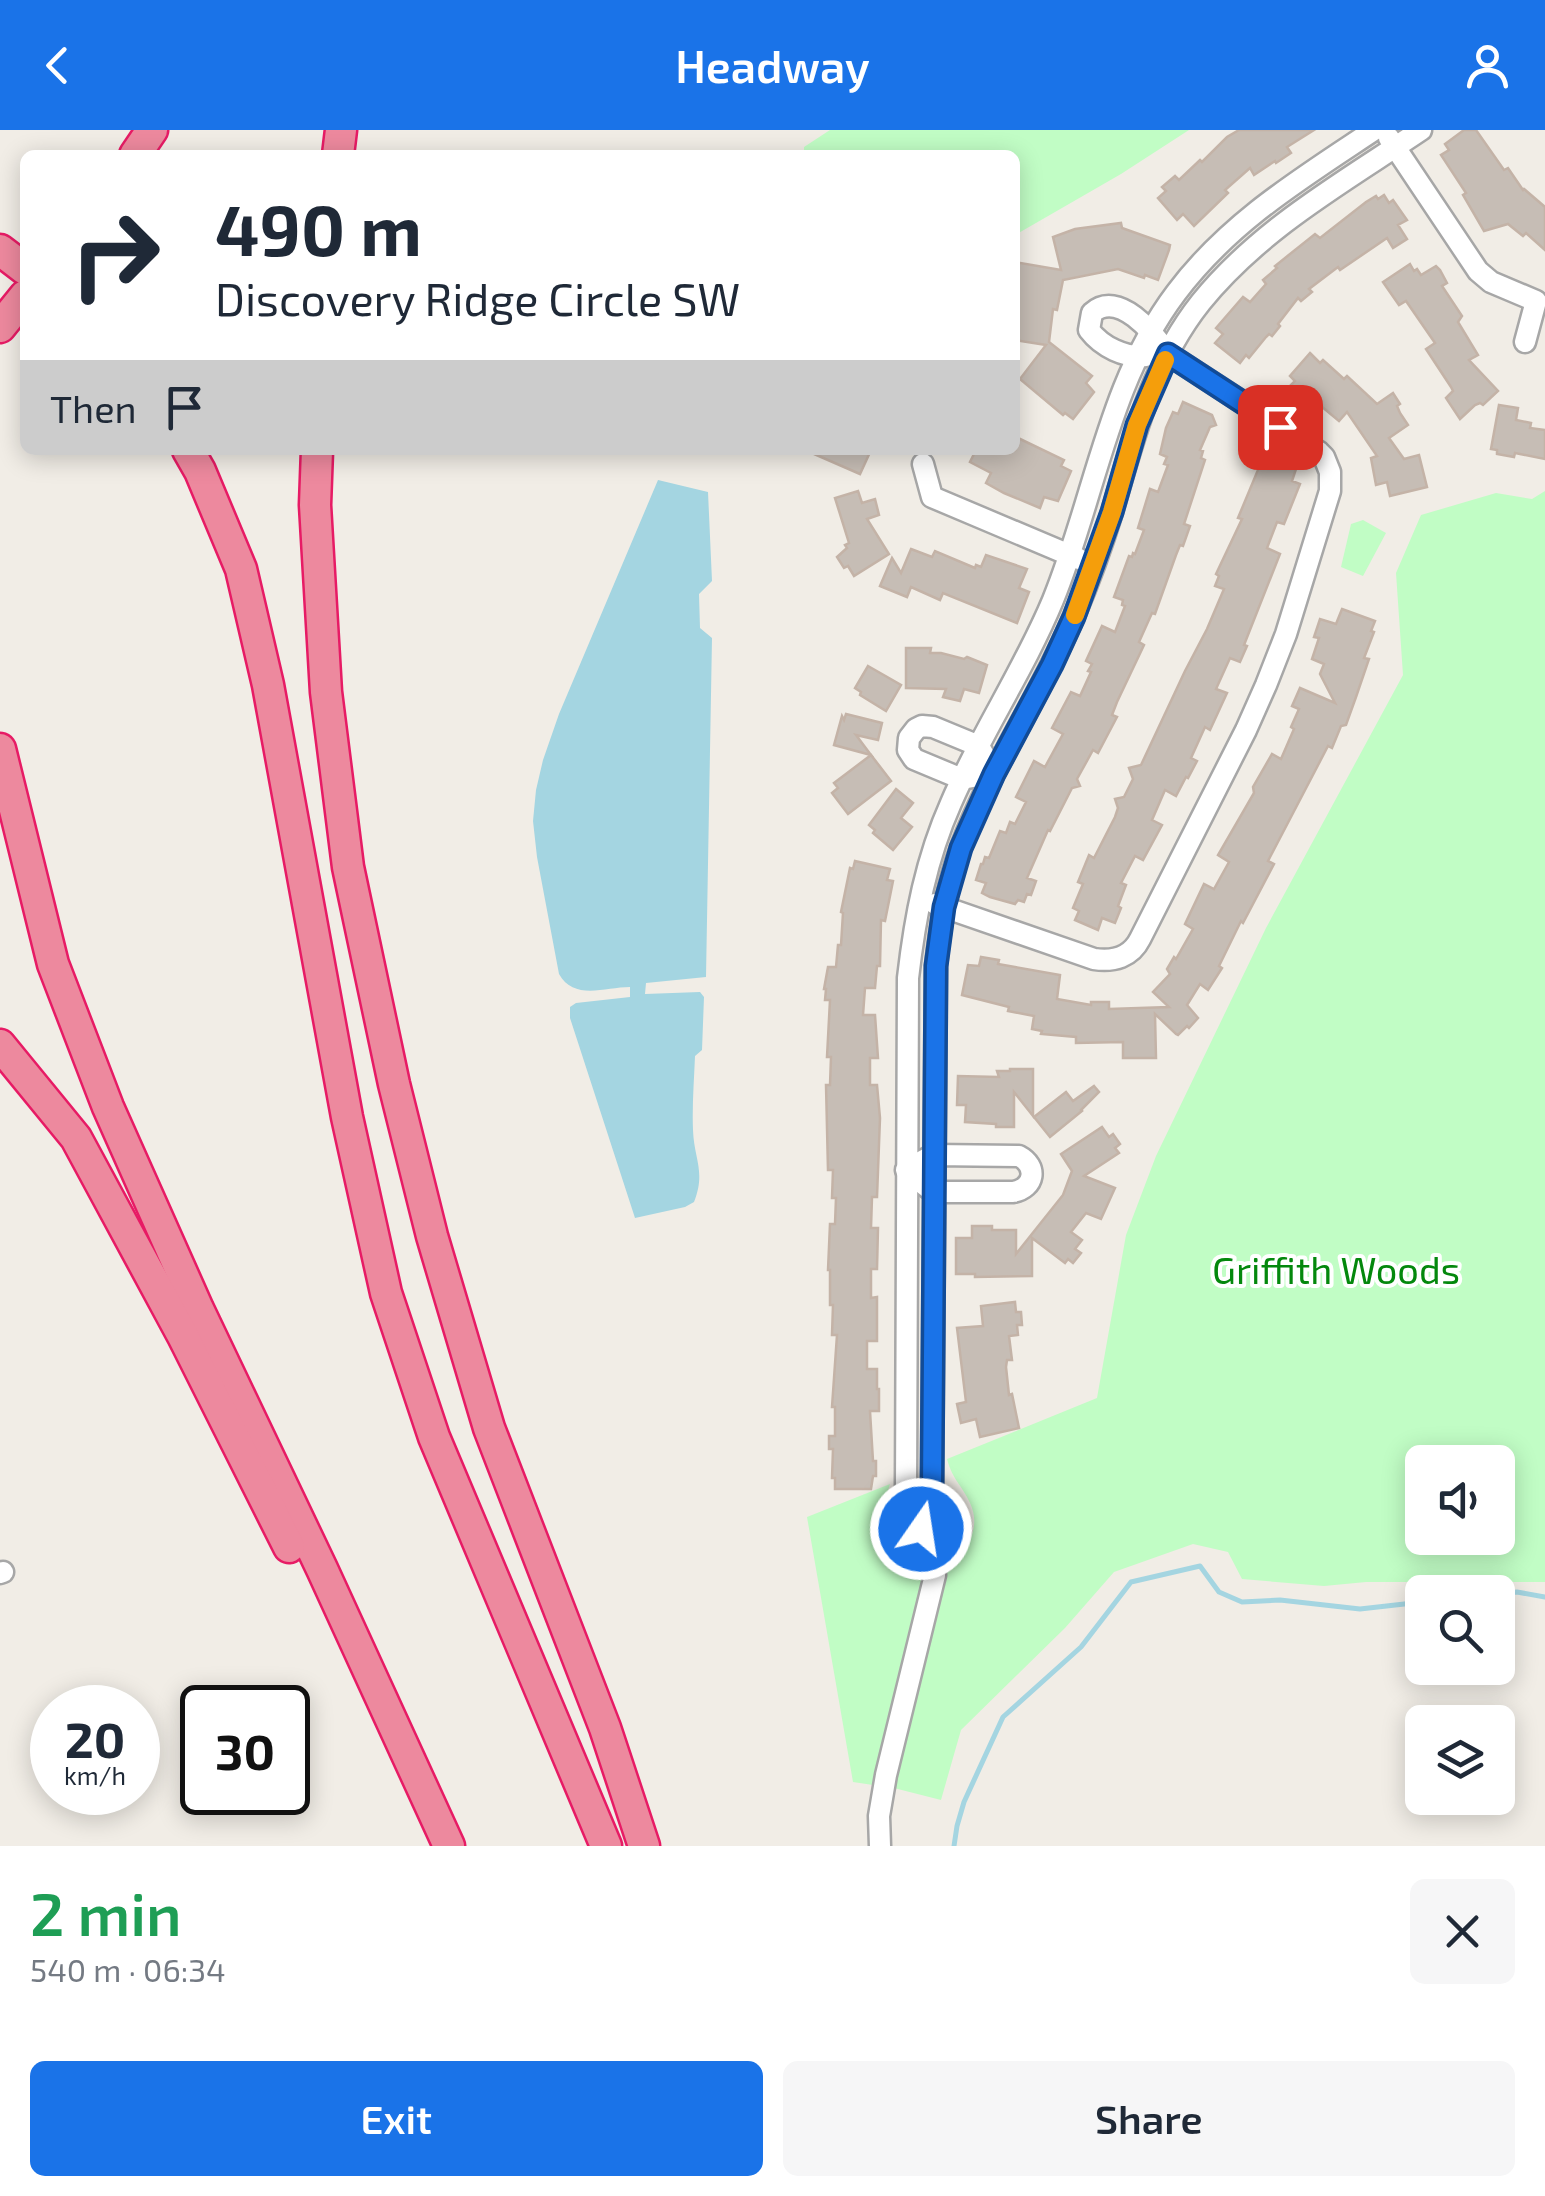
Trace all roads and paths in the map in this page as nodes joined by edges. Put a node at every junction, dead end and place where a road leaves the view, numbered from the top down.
1 (1374, 130) edge
2 (1421, 130) edge
3 (1389, 139) edge
4 (0, 250) edge
5 (20, 265) edge
6 (20, 302) edge
7 (0, 328) edge
8 (1151, 329) junction
9 (1525, 342) dead end
10 (1168, 354) junction
11 (1137, 357) junction
12 (191, 455) edge
13 (317, 455) edge
14 (922, 464) dead end
15 (1070, 555) junction
16 (1094, 565) junction
17 (980, 746) junction
18 (0, 748) edge
19 (994, 774) junction
20 (962, 779) junction
21 (920, 899) junction
22 (944, 907) junction
23 (0, 1045) edge
24 (933, 1155) junction
25 (906, 1170) junction
26 (933, 1192) junction
27 (921, 1529) junction
28 (448, 1846) edge
29 (606, 1846) edge
30 (644, 1846) edge
31 (880, 1846) edge

1 - 8 street
2 - 3 street
3 - 9 street
3 - 10 street
4 - 5 highway
6 - 7 highway
8 - 10 street
8 - 11 street
8 - 11 street
10 - 11 street
10 - 16 street
10 - 22 street
11 - 15 street
12 - 29 highway
13 - 30 highway
14 - 15 street
15 - 16 street
15 - 17 street
16 - 19 street
17 - 19 street
17 - 20 street
17 - 20 street
18 - 28 highway
19 - 20 street
19 - 22 street
20 - 21 street
21 - 22 street
21 - 25 street
22 - 24 street
23 - 28 highway
24 - 25 street
24 - 26 street
24 - 26 street
25 - 26 street
25 - 27 street
26 - 27 street
27 - 31 street

